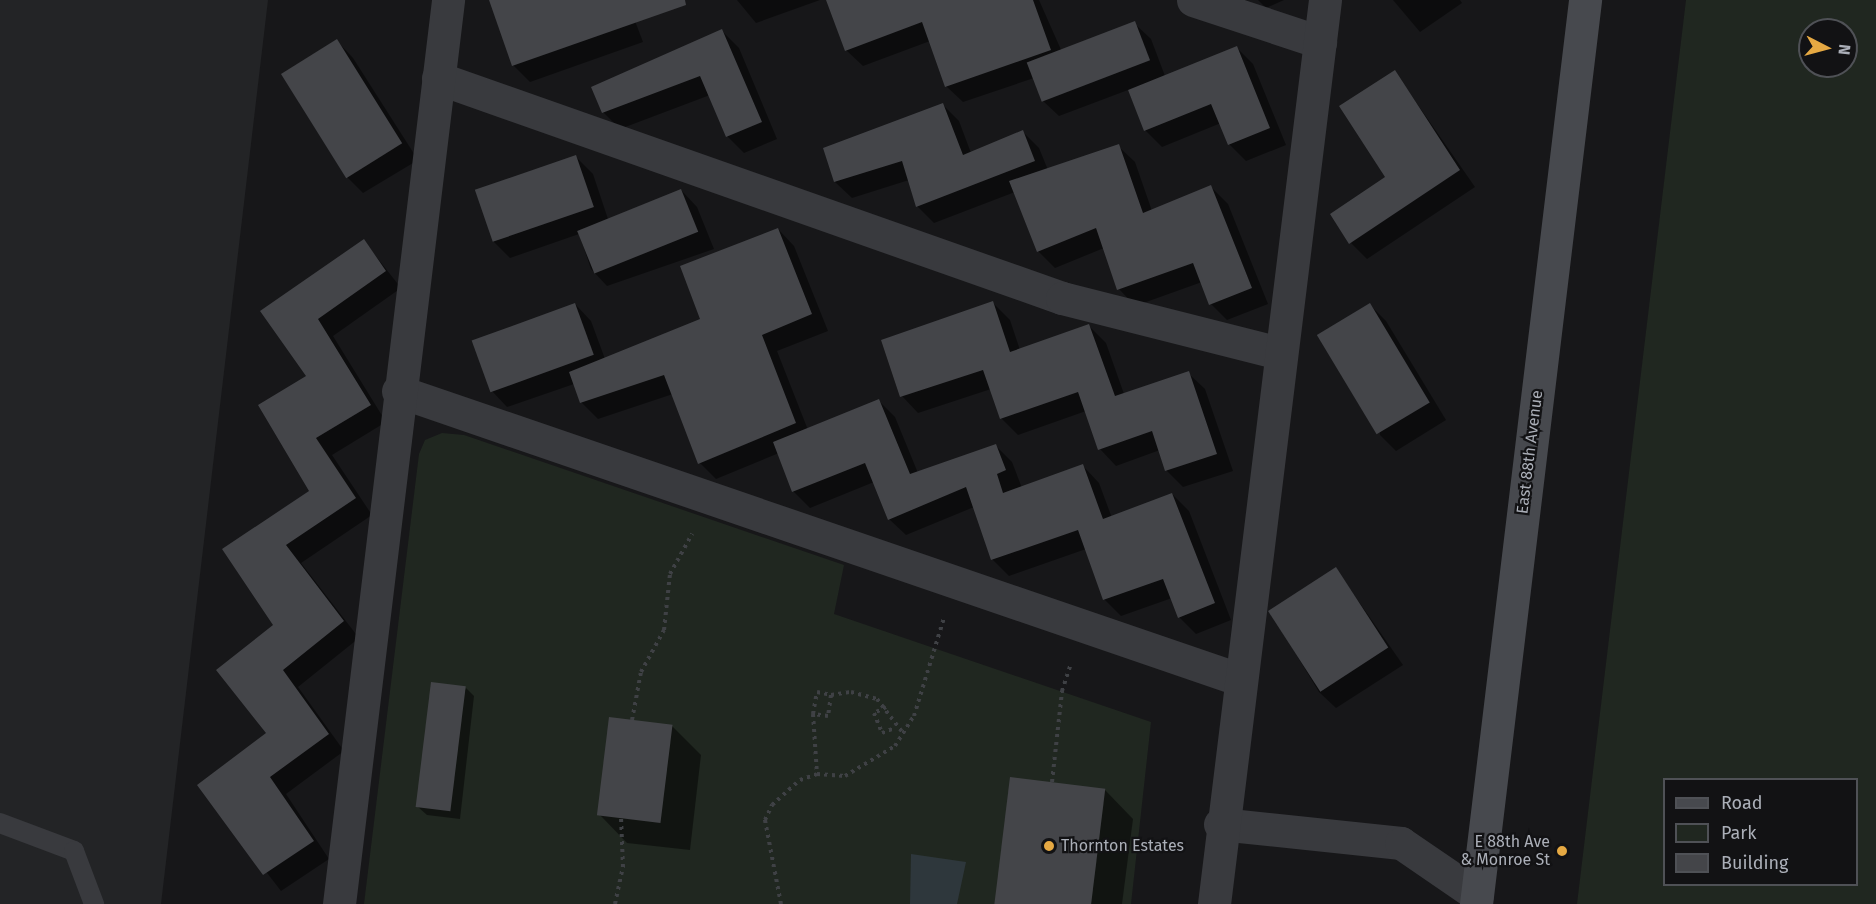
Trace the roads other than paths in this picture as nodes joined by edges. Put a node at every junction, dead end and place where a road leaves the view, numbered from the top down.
1 (448, 0) edge
2 (1193, 0) edge
3 (1325, 0) edge
4 (1585, 0) edge
5 (1320, 42) junction
6 (438, 78) junction
7 (1280, 353) junction
8 (398, 391) junction
9 (1238, 679) junction
10 (0, 823) edge
11 (1220, 824) junction
12 (1468, 901) edge
13 (94, 904) edge
14 (339, 904) edge
15 (1214, 904) edge

1 - 6 street
2 - 5 street
3 - 5 street
4 - 12 main road, East 88th Avenue
5 - 7 street
6 - 7 street
6 - 8 street
7 - 9 street
8 - 9 street
8 - 14 street
9 - 11 street
10 - 13 lane
11 - 12 street
11 - 15 street

